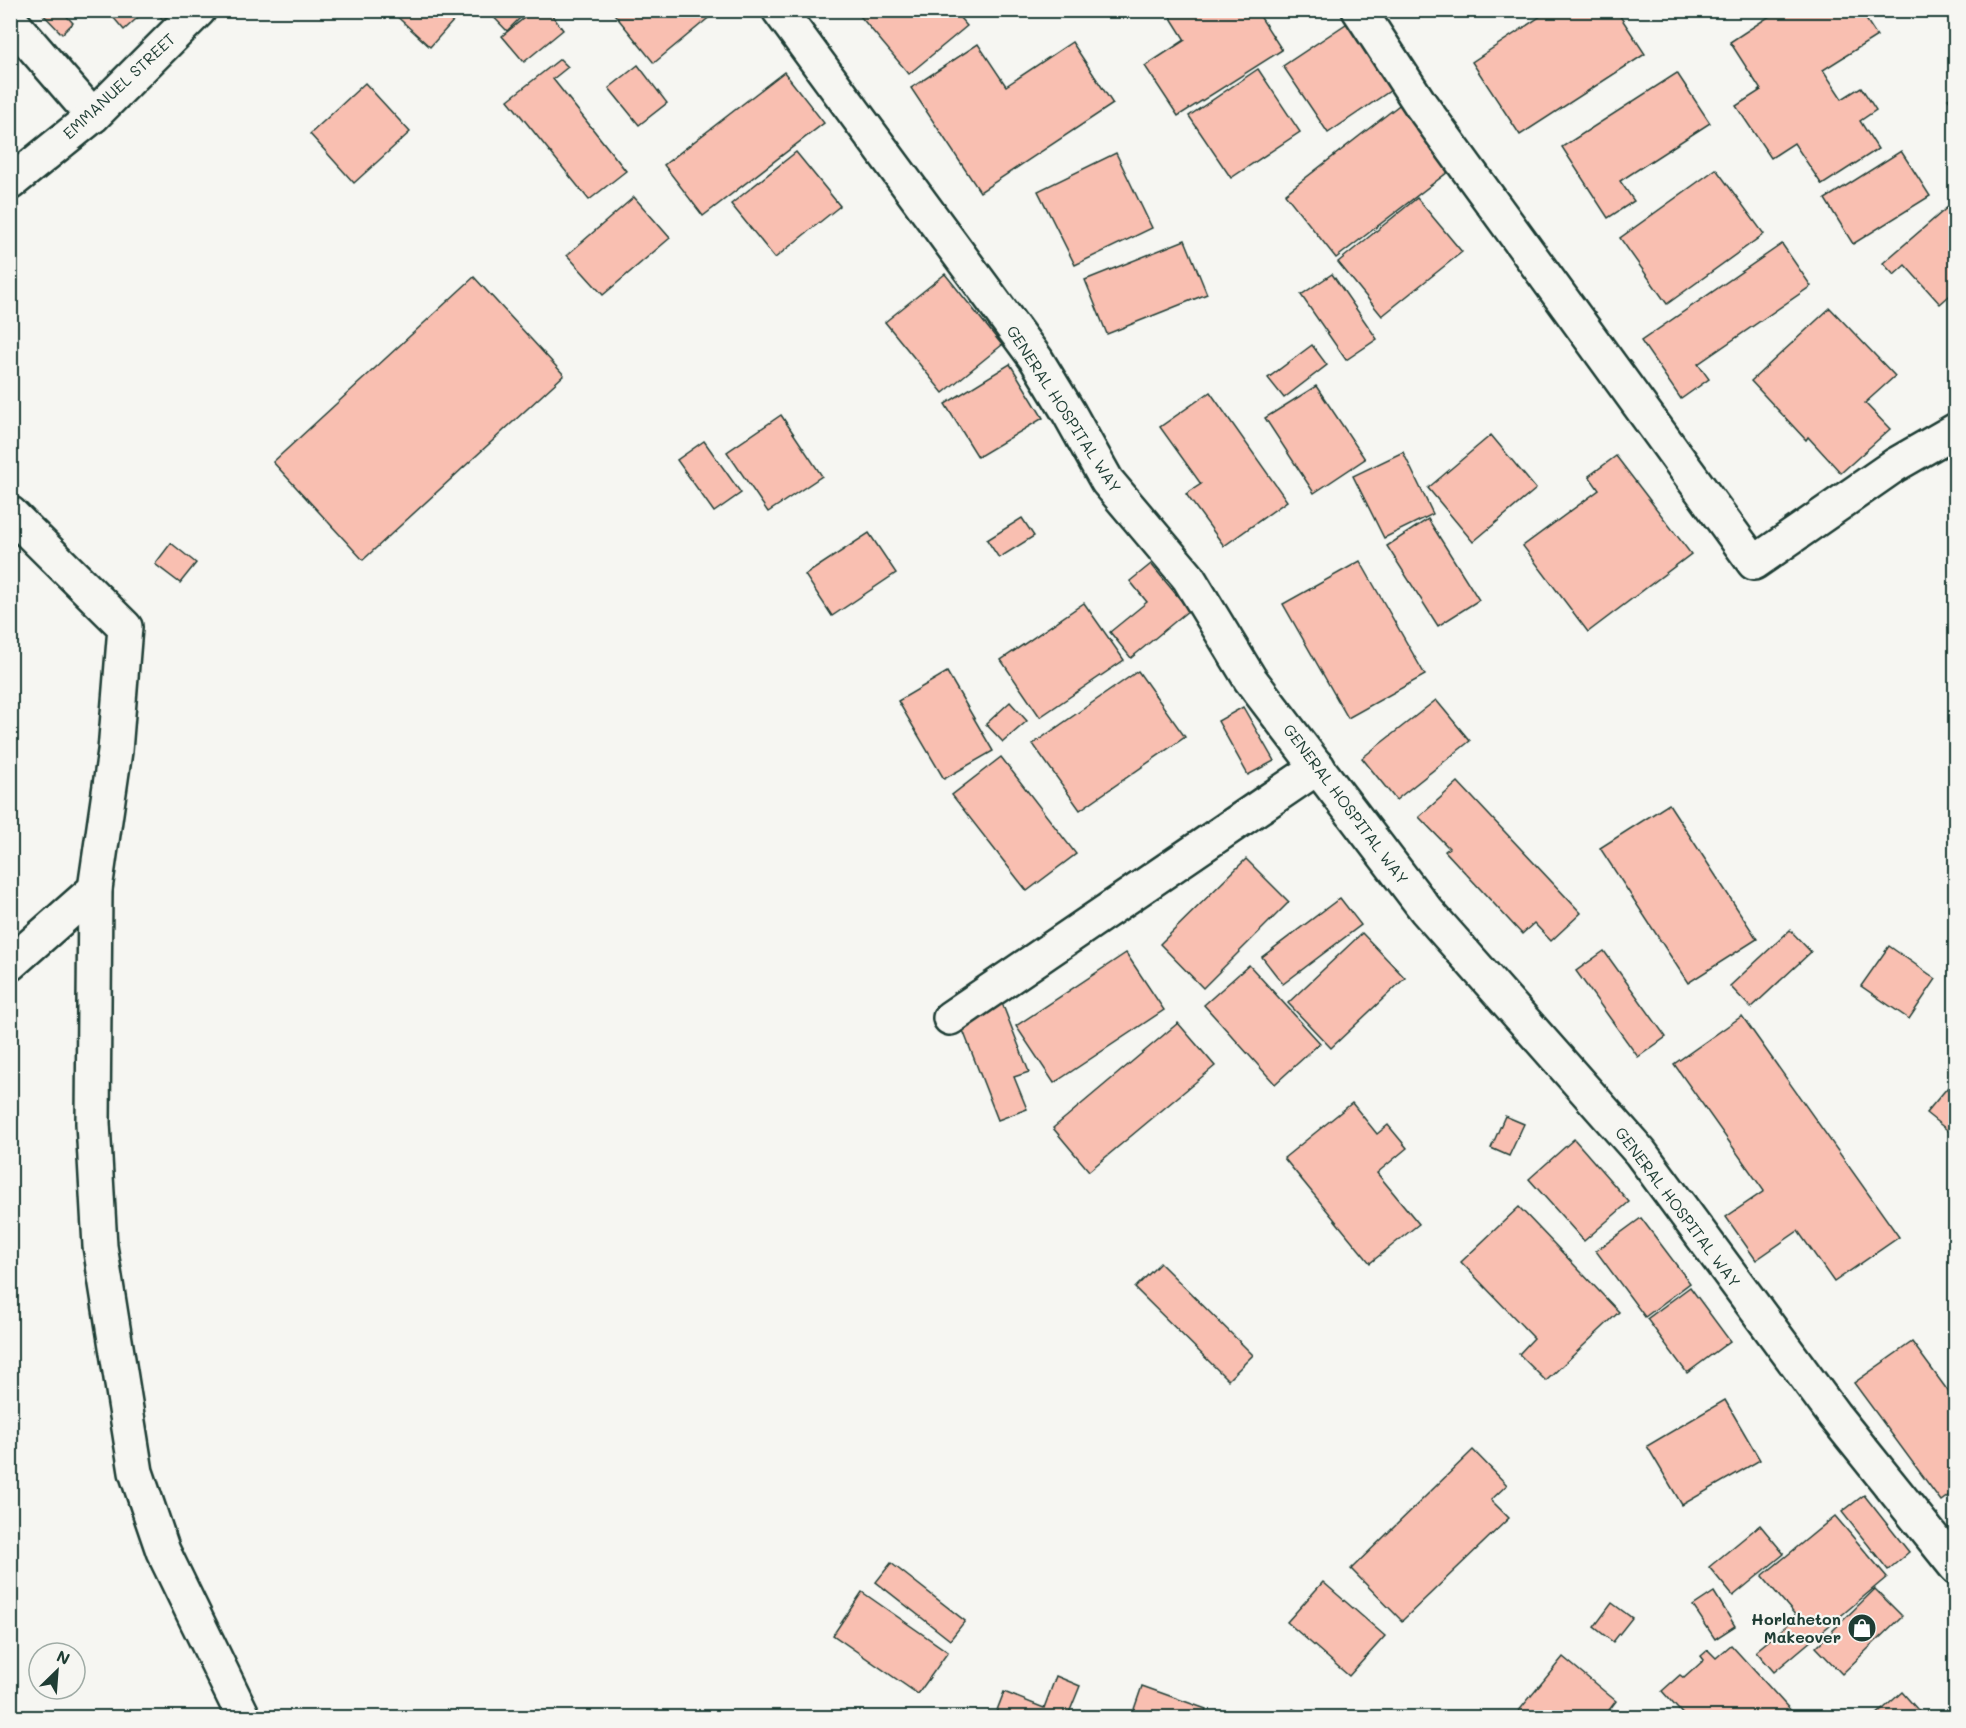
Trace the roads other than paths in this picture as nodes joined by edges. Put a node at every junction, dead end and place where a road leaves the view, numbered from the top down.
1 (198, 10) edge
2 (779, 10) edge
3 (1359, 10) edge
4 (10, 20) edge
5 (93, 116) junction
6 (10, 183) edge
7 (1956, 430) edge
8 (10, 513) edge
9 (1318, 767) junction
10 (96, 889) junction
11 (10, 964) edge
12 (950, 1018) dead end
13 (1956, 1567) edge
14 (243, 1718) edge

1 - 5 street, EMMANUEL STREET
2 - 9 street, GENERAL HOSPITAL WAY
3 - 7 street
4 - 5 street
5 - 6 street, EMMANUEL STREET
8 - 10 street
9 - 12 street
9 - 13 street, GENERAL HOSPITAL WAY
10 - 11 street
10 - 14 street

